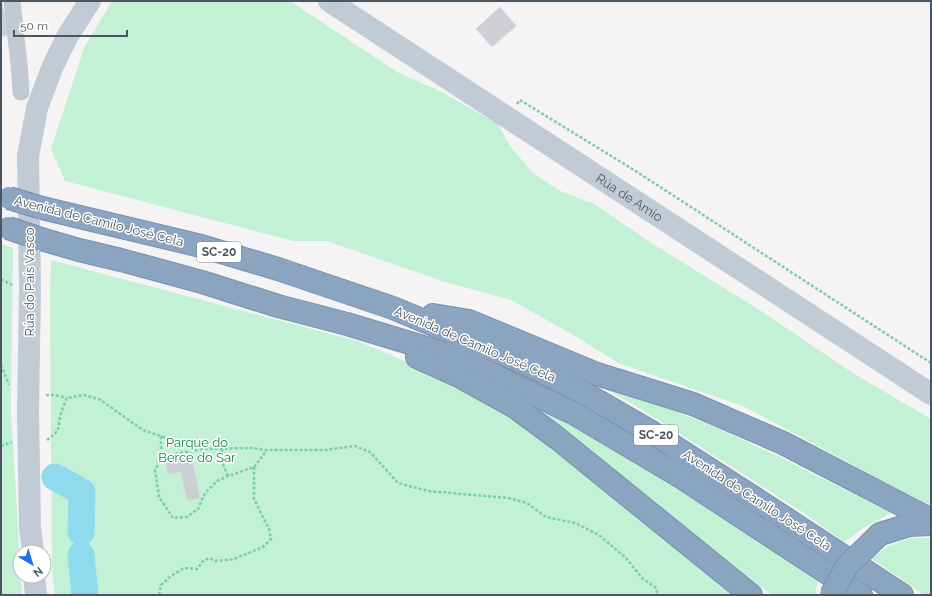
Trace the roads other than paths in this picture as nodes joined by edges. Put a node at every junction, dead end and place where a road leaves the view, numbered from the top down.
1 (12, 1) edge
2 (90, 1) edge
3 (329, 1) edge
4 (22, 92) dead end
5 (5, 196) edge
6 (4, 227) edge
7 (393, 308) junction
8 (347, 324) junction
9 (931, 394) edge
10 (931, 520) edge
11 (931, 524) edge
12 (31, 544) edge
13 (35, 584) edge
14 (36, 595) edge
15 (751, 595) edge
16 (831, 595) edge
17 (861, 595) edge
18 (902, 595) edge

1 - 4 street
2 - 12 street, Rúa do País Vasco
3 - 9 street, Rúa de Amio
5 - 7 highway, Avenida de Camilo José Cela / SC-20, bridge
6 - 8 highway, Avenida de Camilo José Cela / SC-20, bridge
7 - 10 highway
7 - 18 highway, Avenida de Camilo José Cela / SC-20
8 - 15 highway
8 - 17 highway, Avenida de Camilo José Cela / SC-20
11 - 16 highway, bridge
13 - 14 street

